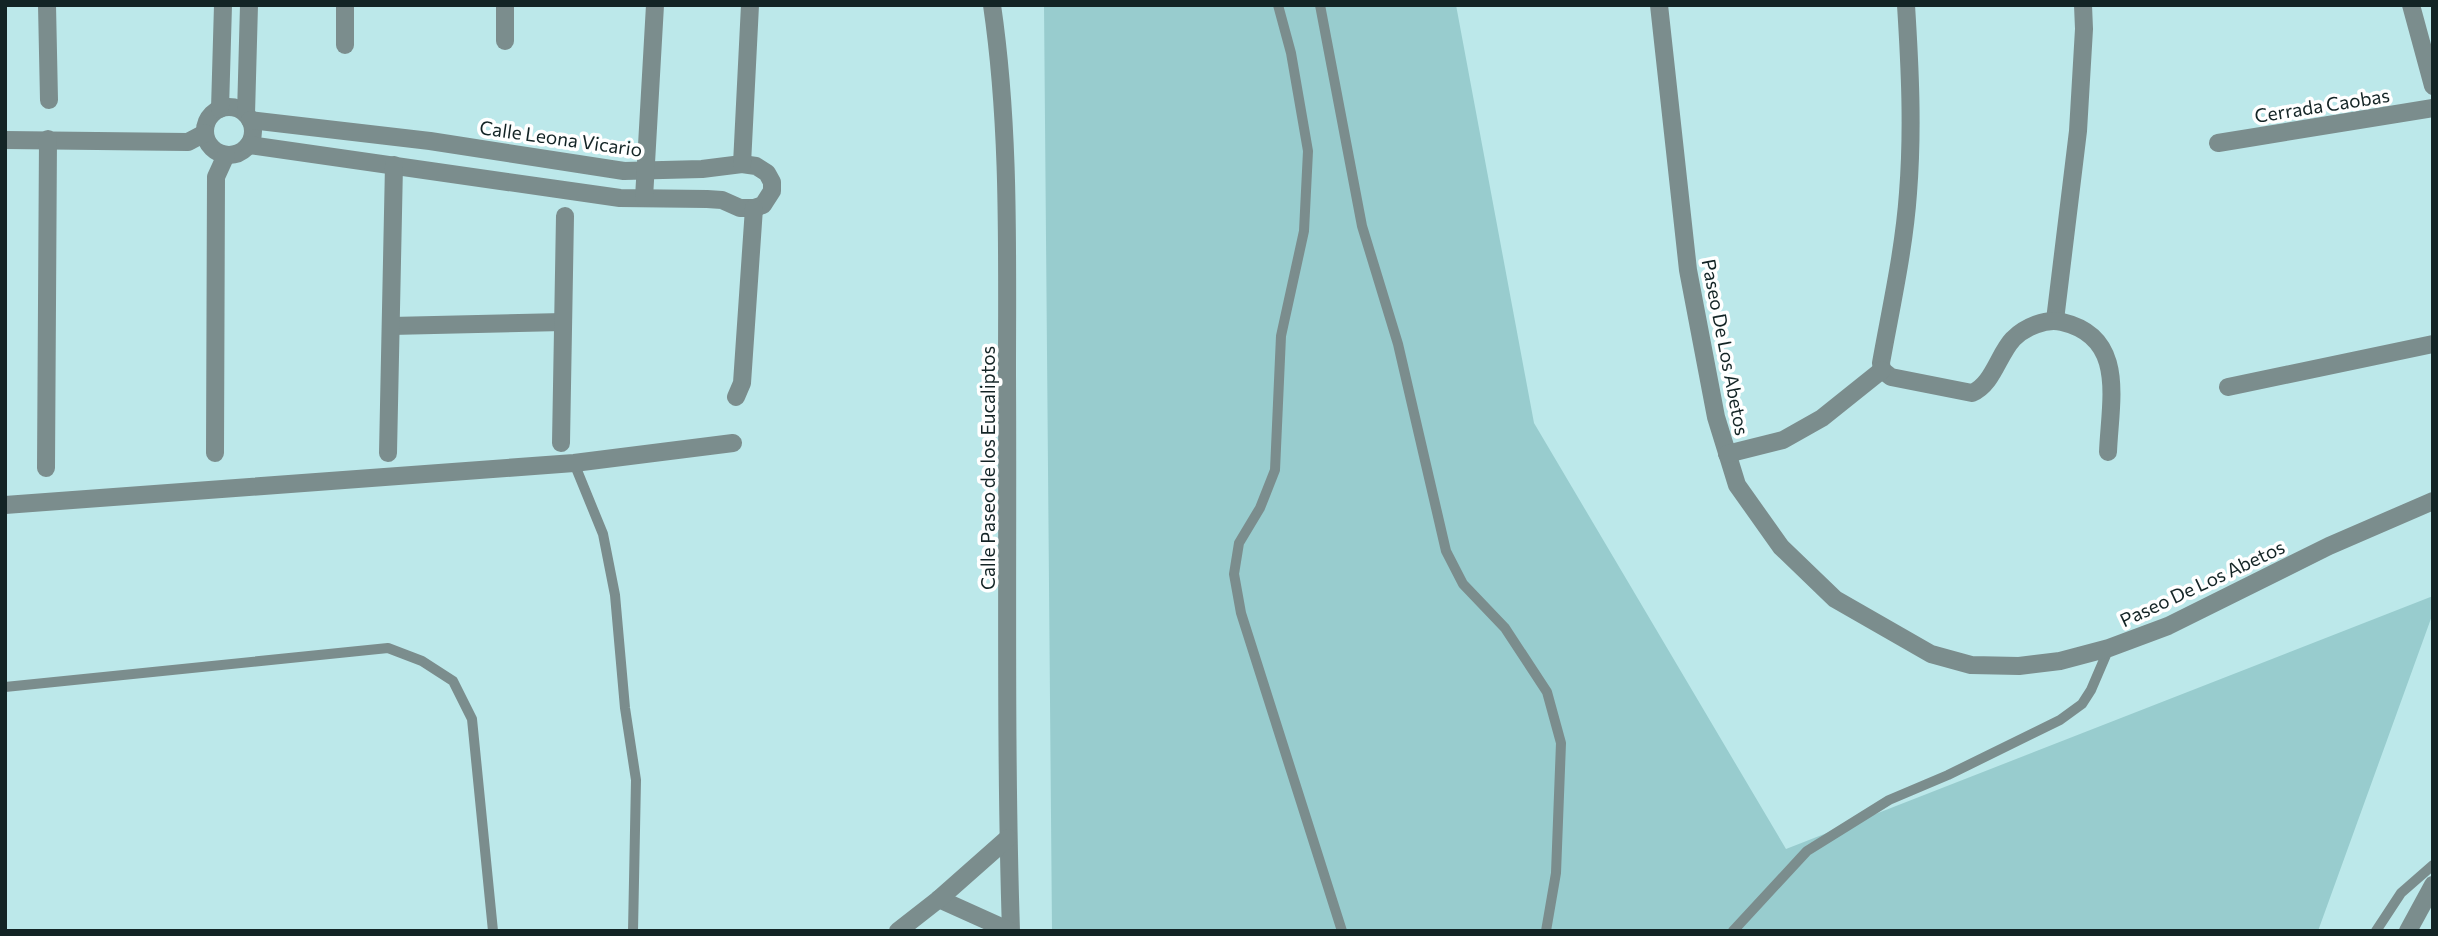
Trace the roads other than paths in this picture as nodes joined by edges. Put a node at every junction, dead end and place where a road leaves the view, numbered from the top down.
1 (47, 5) edge
2 (223, 5) edge
3 (249, 5) edge
4 (345, 5) edge
5 (505, 5) edge
6 (655, 5) edge
7 (750, 5) edge
8 (992, 5) edge
9 (1278, 5) edge
10 (1320, 5) edge
11 (1659, 5) edge
12 (1906, 5) edge
13 (2083, 5) edge
14 (2411, 5) edge
15 (505, 41) dead end
16 (345, 45) dead end
17 (2433, 86) edge
18 (49, 100) dead end
19 (2433, 108) edge
20 (220, 109) junction
21 (248, 117) junction
22 (205, 133) junction
23 (48, 139) junction
24 (5, 140) edge
25 (430, 141) junction
26 (2218, 143) dead end
27 (249, 145) junction
28 (226, 155) junction
29 (742, 164) junction
30 (394, 165) junction
31 (425, 169) junction
32 (646, 171) junction
33 (644, 198) junction
34 (754, 208) junction
35 (565, 216) dead end
36 (2055, 320) junction
37 (563, 322) junction
38 (391, 326) junction
39 (2433, 344) edge
40 (1882, 370) junction
41 (2228, 387) dead end
42 (736, 397) dead end
43 (561, 443) dead end
44 (733, 443) dead end
45 (2108, 452) dead end
46 (215, 453) dead end
47 (388, 453) dead end
48 (1727, 454) junction
49 (574, 463) junction
50 (46, 468) dead end
51 (2433, 501) edge
52 (5, 505) edge
53 (2109, 648) junction
54 (5, 687) edge
55 (1008, 838) junction
56 (2433, 865) edge
57 (2433, 885) edge
58 (939, 899) junction
59 (493, 931) edge
60 (633, 931) edge
61 (898, 931) edge
62 (1011, 931) edge
63 (1342, 931) edge
64 (1546, 931) edge
65 (1733, 931) edge
66 (2376, 931) edge
67 (2408, 931) edge

1 - 18 street
2 - 20 street
3 - 21 street
4 - 16 street
5 - 15 street
6 - 32 street
7 - 29 street
8 - 55 street, Calle Paseo de los Eucaliptos
9 - 63 lane
10 - 64 lane
11 - 48 street, Paseo De Los Abetos
12 - 40 street
13 - 36 street
14 - 17 street
19 - 26 street, Cerrada Caobas
20 - 21 street
20 - 22 street
21 - 25 street, Calle Leona Vicario
21 - 27 street
22 - 23 street
22 - 28 street
23 - 24 street
23 - 50 street
25 - 31 street
25 - 32 street, Calle Leona Vicario
27 - 28 street
27 - 30 street
28 - 46 street
29 - 32 street, Calle Leona Vicario
29 - 34 street
30 - 31 street
30 - 38 street
31 - 33 street
32 - 33 street
33 - 34 street
34 - 42 street
35 - 37 street
36 - 40 street
36 - 45 street
37 - 38 street
37 - 43 street
38 - 47 street
39 - 41 street
40 - 48 street
44 - 49 street
48 - 53 street, Paseo De Los Abetos
49 - 52 street
49 - 60 lane
51 - 53 street, Paseo De Los Abetos
53 - 65 lane
54 - 59 lane
55 - 58 street
55 - 62 street, Calle Paseo de los Eucaliptos
56 - 66 lane
57 - 67 street
58 - 61 street
58 - 62 street

